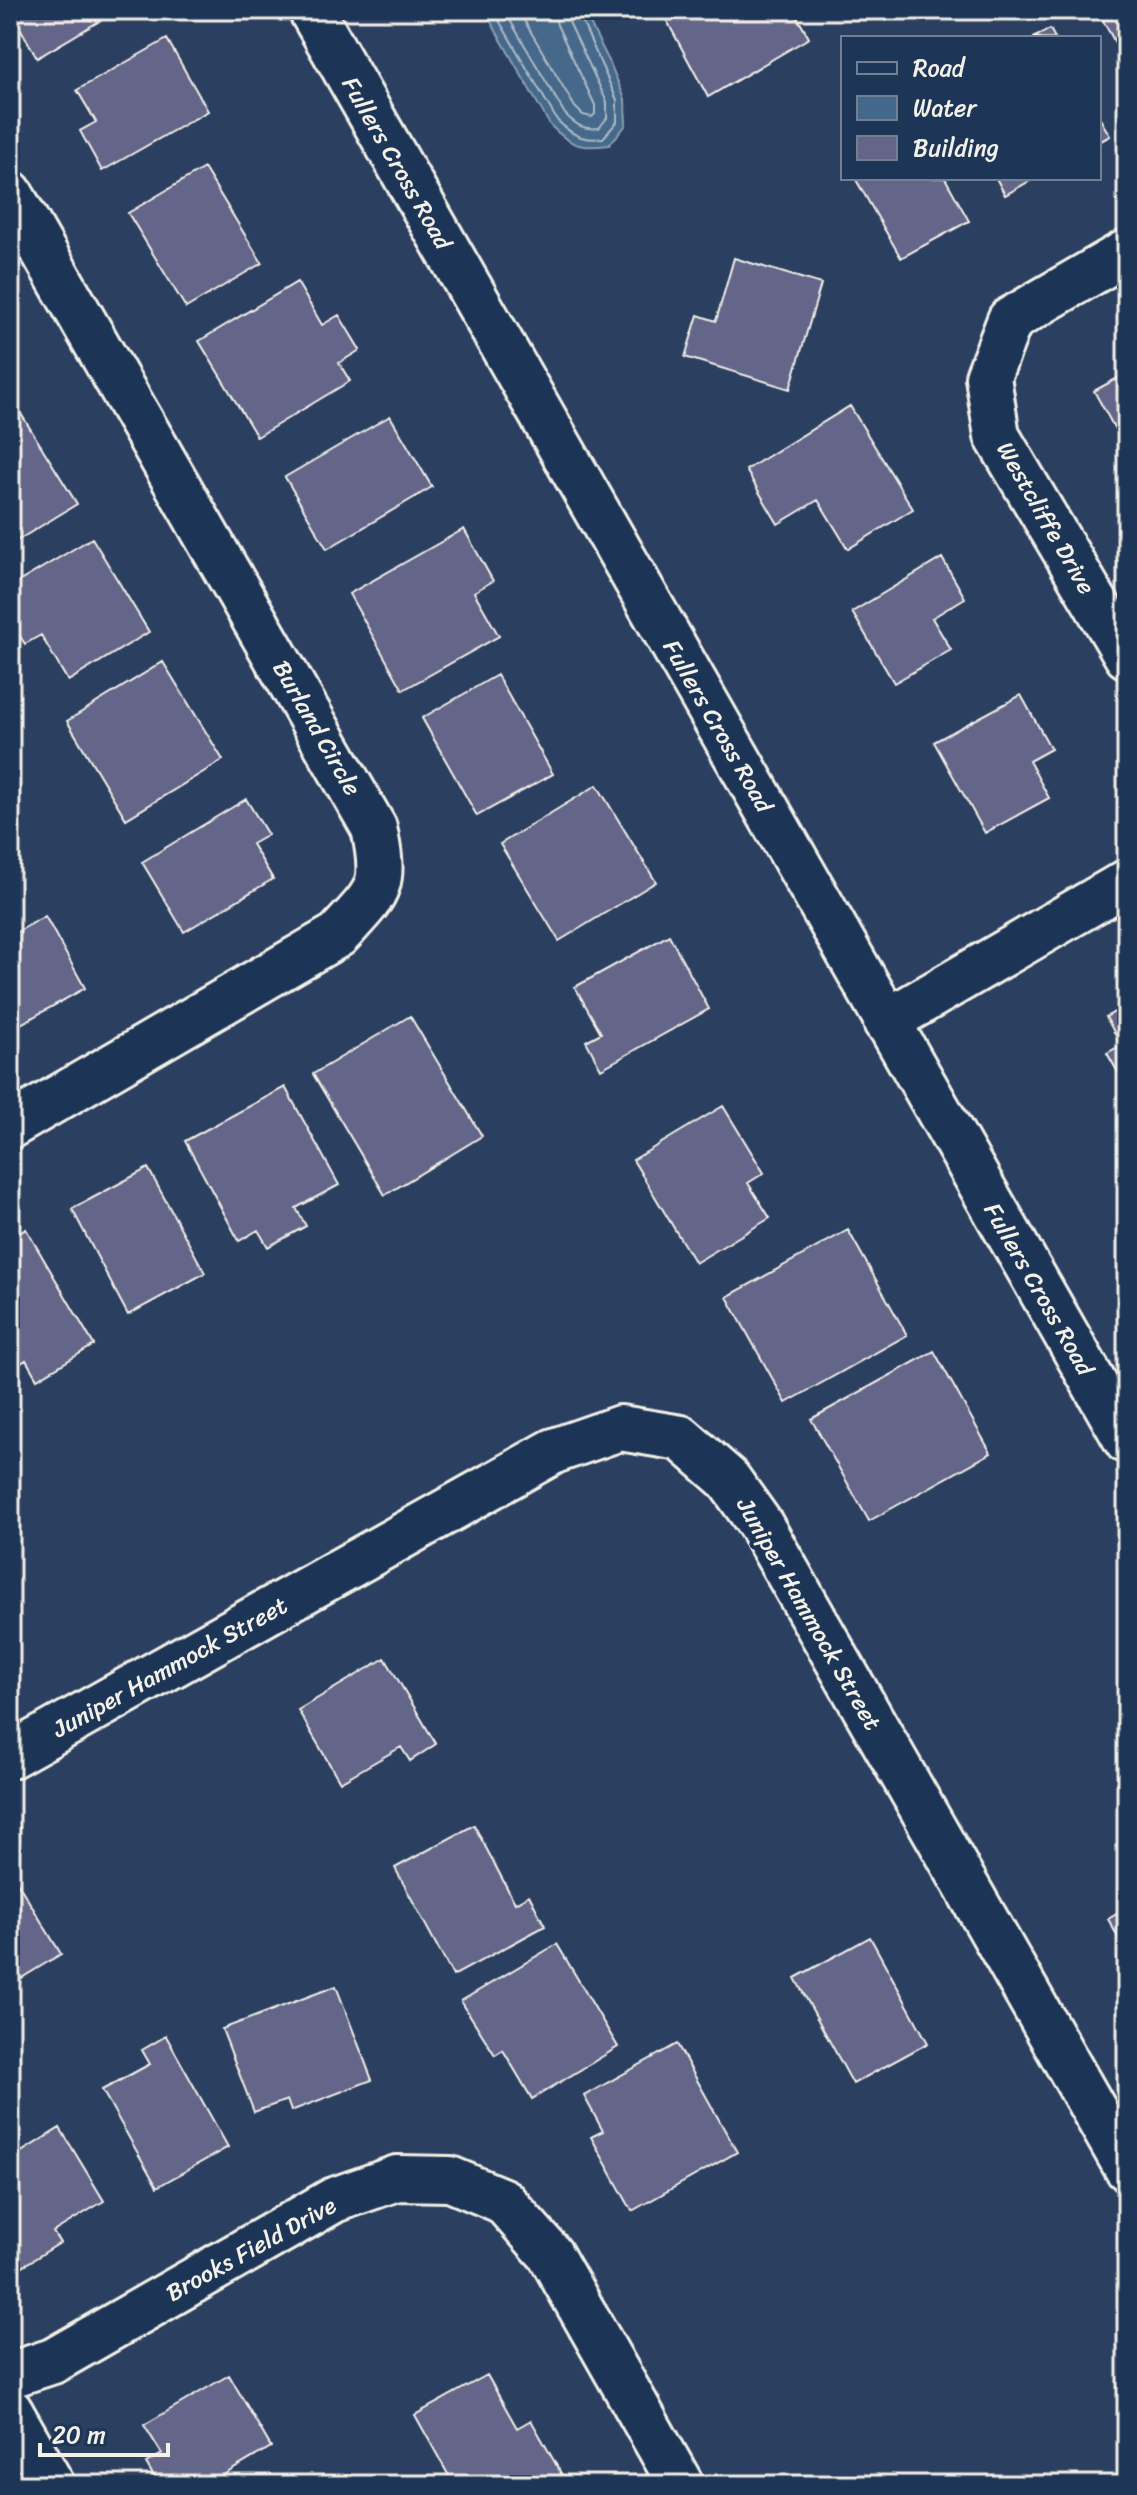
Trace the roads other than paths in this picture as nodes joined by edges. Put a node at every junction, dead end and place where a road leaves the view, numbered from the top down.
1 (311, 10) edge
2 (10, 193) edge
3 (1127, 252) edge
4 (1127, 656) edge
5 (1127, 882) edge
6 (886, 1022) junction
7 (10, 1126) edge
8 (1127, 1441) edge
9 (10, 1756) edge
10 (1127, 2168) edge
11 (10, 2375) edge
12 (10, 2411) edge
13 (52, 2485) edge
14 (681, 2485) edge

1 - 6 street, Fullers Cross Road
2 - 7 street, Burland Circle
3 - 4 street, Westcliffe Drive
5 - 6 street
6 - 8 street, Fullers Cross Road
9 - 10 street, Juniper Hammock Street
11 - 14 street, Brooks Field Drive
12 - 13 street

